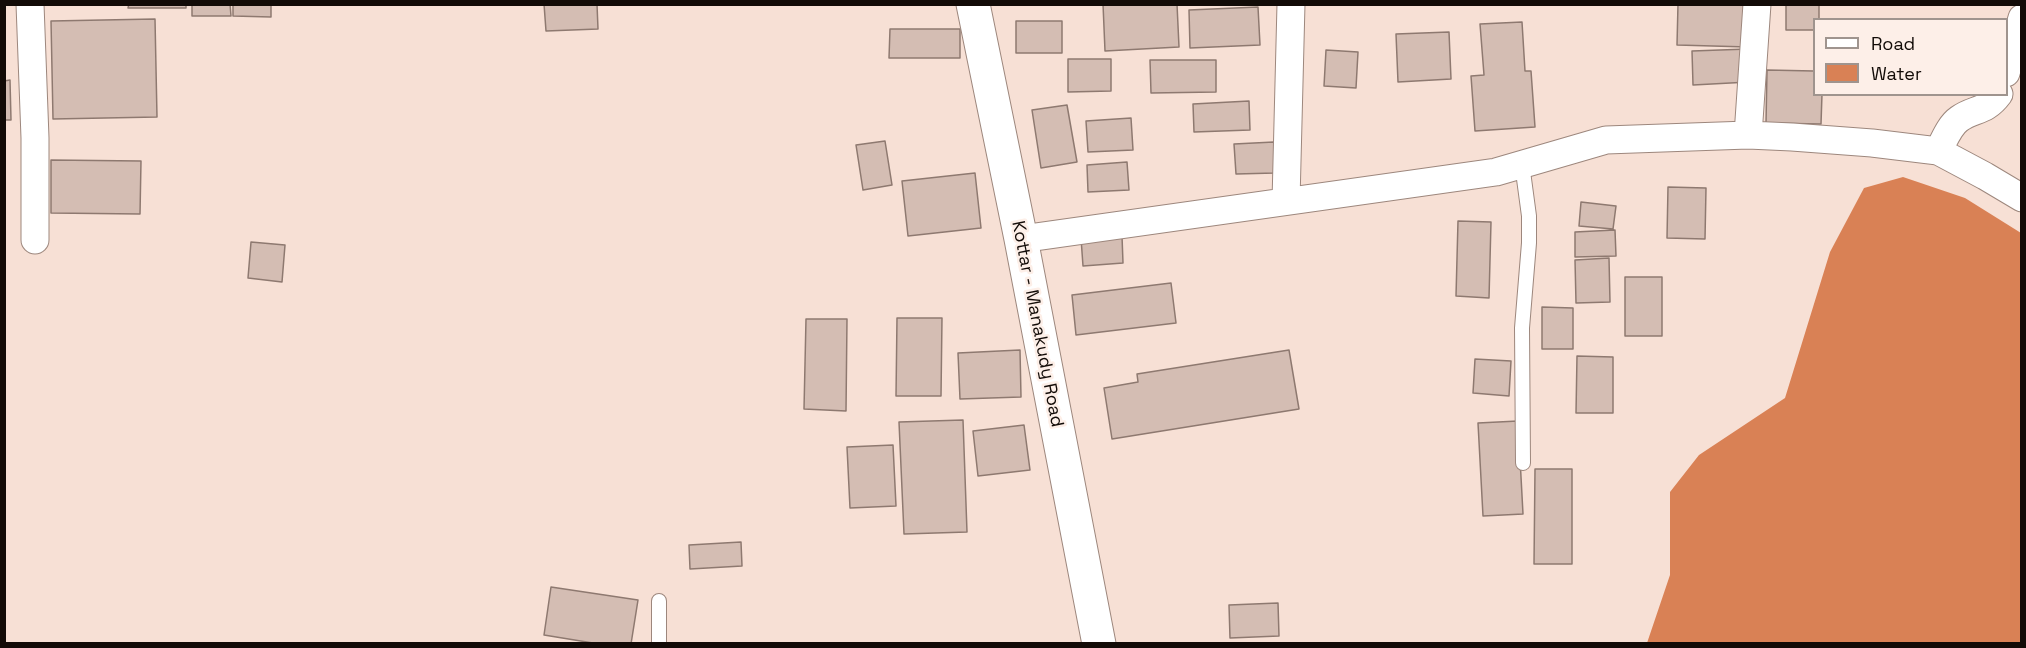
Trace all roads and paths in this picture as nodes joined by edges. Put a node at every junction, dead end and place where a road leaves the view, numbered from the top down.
1 (30, 4) edge
2 (973, 4) edge
3 (1291, 4) edge
4 (1757, 4) edge
5 (2022, 18) edge
6 (2008, 69) edge
7 (1997, 96) edge
8 (1748, 135) junction
9 (1938, 151) junction
10 (1522, 164) junction
11 (2022, 198) edge
12 (1286, 201) junction
13 (1021, 239) junction
14 (35, 240) dead end
15 (1522, 463) dead end
16 (659, 601) dead end
17 (658, 644) edge
18 (1099, 644) edge

1 - 14 street
2 - 13 main road, Kottar - Manakudy Road
3 - 12 street
4 - 8 street
5 - 6 street
7 - 9 street
8 - 9 street
8 - 10 street
9 - 11 street
10 - 12 street
10 - 15 lane
12 - 13 street
13 - 18 main road, Kottar - Manakudy Road
16 - 17 lane

